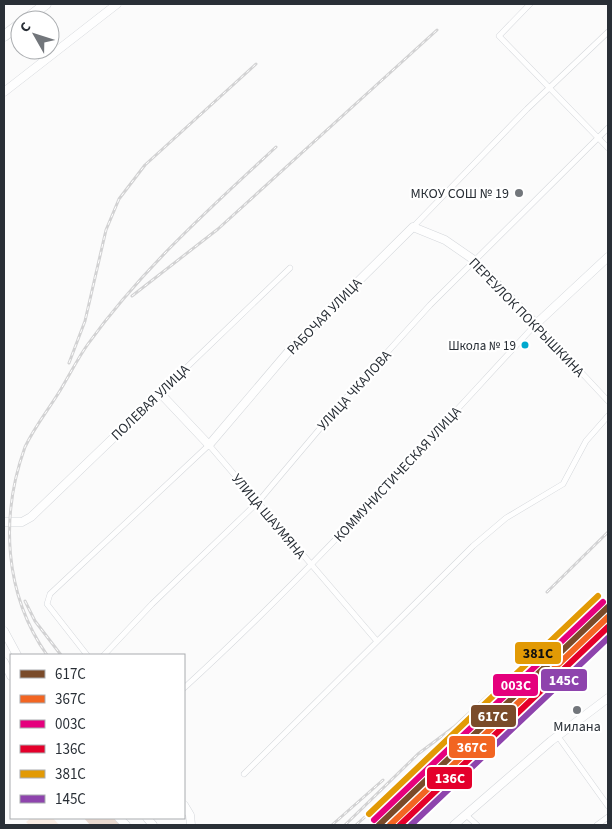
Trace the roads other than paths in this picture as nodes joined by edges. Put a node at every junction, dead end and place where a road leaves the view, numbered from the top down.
1 (117, 4) edge
2 (530, 4) edge
3 (608, 32) edge
4 (550, 88) junction
5 (4, 92) edge
6 (608, 128) edge
7 (598, 138) junction
8 (608, 148) edge
9 (413, 227) junction
10 (608, 257) edge
11 (474, 260) junction
12 (290, 268) dead end
13 (536, 324) junction
14 (160, 393) junction
15 (608, 401) edge
16 (608, 416) edge
17 (209, 445) junction
18 (258, 502) junction
19 (4, 522) edge
20 (312, 565) junction
21 (4, 631) edge
22 (376, 640) junction
23 (16, 654) edge
24 (86, 654) edge
25 (105, 654) edge
26 (185, 687) edge
27 (608, 698) edge
28 (557, 735) junction
29 (244, 774) dead end
30 (608, 806) edge
31 (185, 807) edge
32 (466, 814) junction
33 (608, 817) edge
34 (191, 825) edge
35 (454, 825) edge
36 (477, 825) edge
37 (597, 825) edge

1 - 5 street
2 - 4 street
3 - 4 street, РАБОЧАЯ УЛИЦА
4 - 7 street
4 - 9 street, РАБОЧАЯ УЛИЦА
6 - 7 street, УЛИЦА ЧКАЛОВА
7 - 8 street
7 - 11 street, УЛИЦА ЧКАЛОВА
9 - 11 street, ПЕРЕУЛОК ПОКРЫШКИНА
9 - 17 street, РАБОЧАЯ УЛИЦА
10 - 13 street, КОММУНИСТИЧЕСКАЯ УЛИЦА
11 - 13 street, ПЕРЕУЛОК ПОКРЫШКИНА
11 - 18 street, УЛИЦА ЧКАЛОВА
12 - 14 street, ПОЛЕВАЯ УЛИЦА
13 - 15 street, ПЕРЕУЛОК ПОКРЫШКИНА
13 - 20 street, КОММУНИСТИЧЕСКАЯ УЛИЦА
14 - 17 street, УЛИЦА ШАУМЯНА
14 - 19 street, ПОЛЕВАЯ УЛИЦА
16 - 22 street
17 - 18 street, УЛИЦА ШАУМЯНА
17 - 24 street, РАБОЧАЯ УЛИЦА
18 - 20 street, УЛИЦА ШАУМЯНА
18 - 25 street, УЛИЦА ЧКАЛОВА
20 - 22 street, УЛИЦА ШАУМЯНА
20 - 26 street, КОММУНИСТИЧЕСКАЯ УЛИЦА
21 - 23 street
22 - 29 street
27 - 28 street
28 - 30 street
28 - 32 street
31 - 34 street
32 - 35 street
32 - 36 street
33 - 37 street

